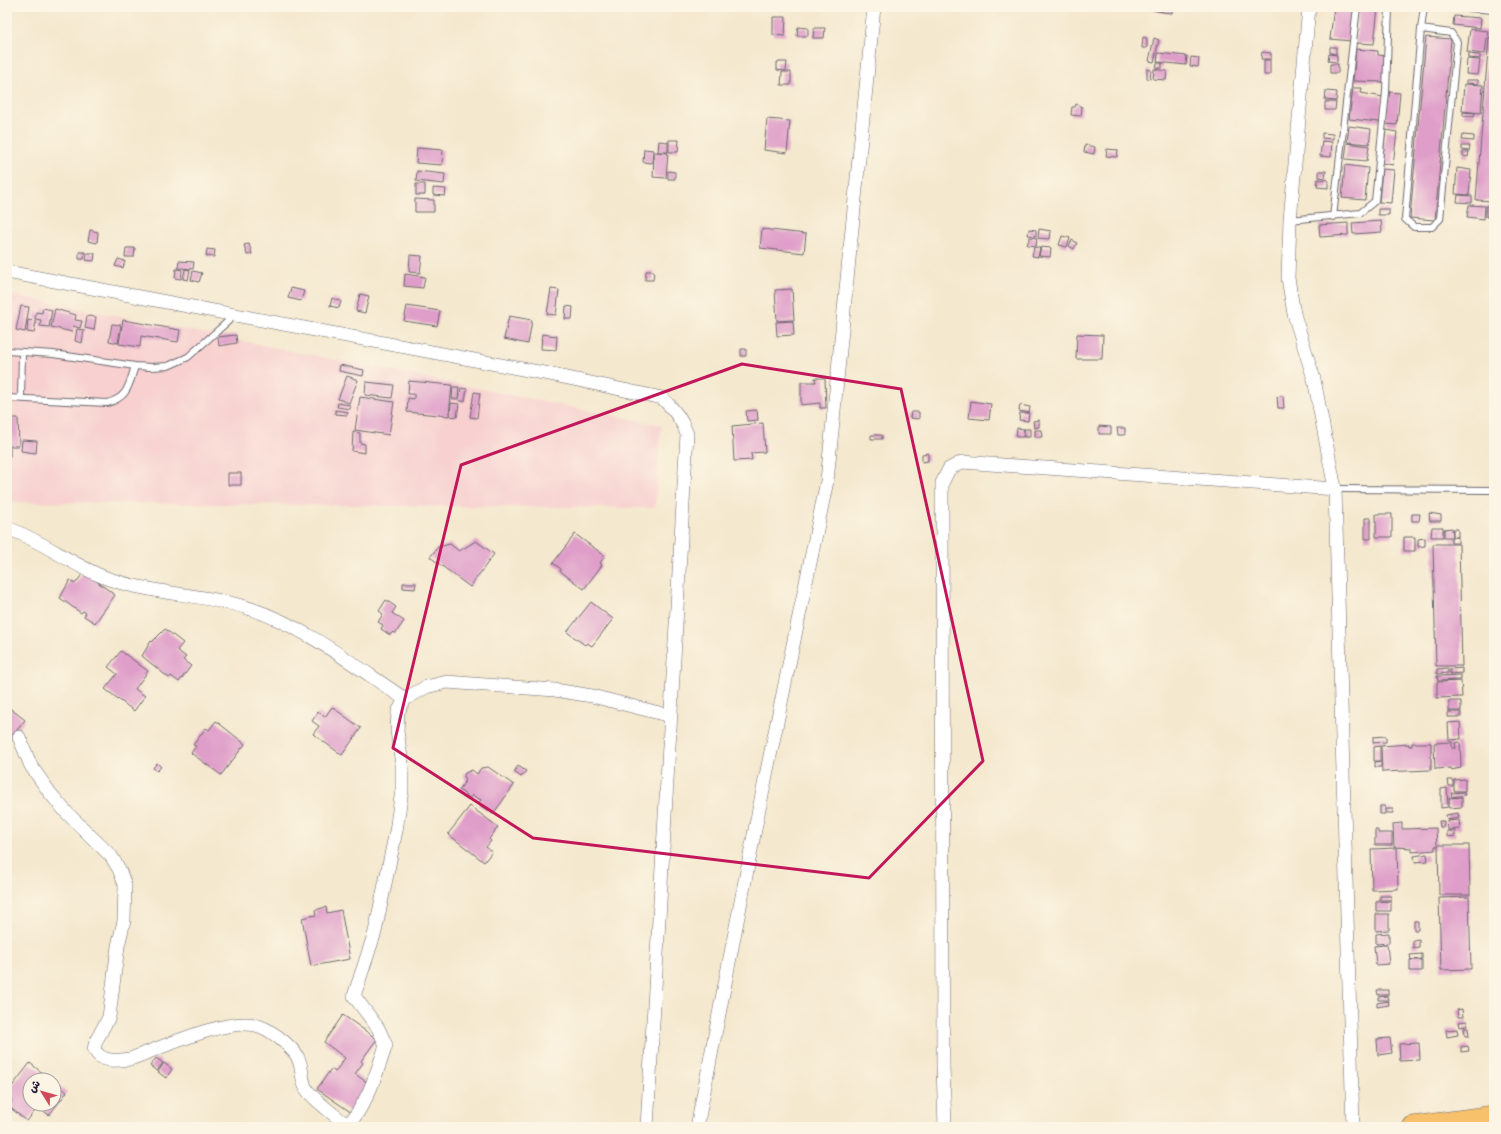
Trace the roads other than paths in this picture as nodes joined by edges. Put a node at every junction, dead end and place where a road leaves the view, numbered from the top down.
1 (874, 7) edge
2 (1309, 7) edge
3 (1357, 7) edge
4 (1389, 7) edge
5 (1424, 7) edge
6 (1458, 7) edge
7 (1494, 10) edge
8 (1421, 29) junction
9 (1333, 216) junction
10 (1290, 220) junction
11 (7, 272) edge
12 (235, 315) junction
13 (7, 351) edge
14 (22, 352) junction
15 (135, 366) junction
16 (7, 398) edge
17 (20, 398) junction
18 (1335, 490) junction
19 (1494, 490) edge
20 (7, 528) edge
21 (405, 699) junction
22 (671, 716) junction
23 (20, 737) dead end
24 (1494, 1116) edge
25 (347, 1126) edge
26 (647, 1127) edge
27 (697, 1127) edge
28 (945, 1127) edge
29 (1353, 1127) edge
30 (1413, 1127) edge

1 - 27 street
2 - 10 street
3 - 9 lane
4 - 9 lane
5 - 8 lane
6 - 7 lane
8 - 8 lane
9 - 10 lane
10 - 18 street
11 - 12 street
12 - 15 lane
12 - 22 street
13 - 14 lane
14 - 15 lane
14 - 17 lane
15 - 17 lane
16 - 17 lane
18 - 19 lane
18 - 28 street
18 - 29 street
20 - 21 street
21 - 22 street
21 - 25 street
22 - 26 street
23 - 25 street
24 - 30 highway

